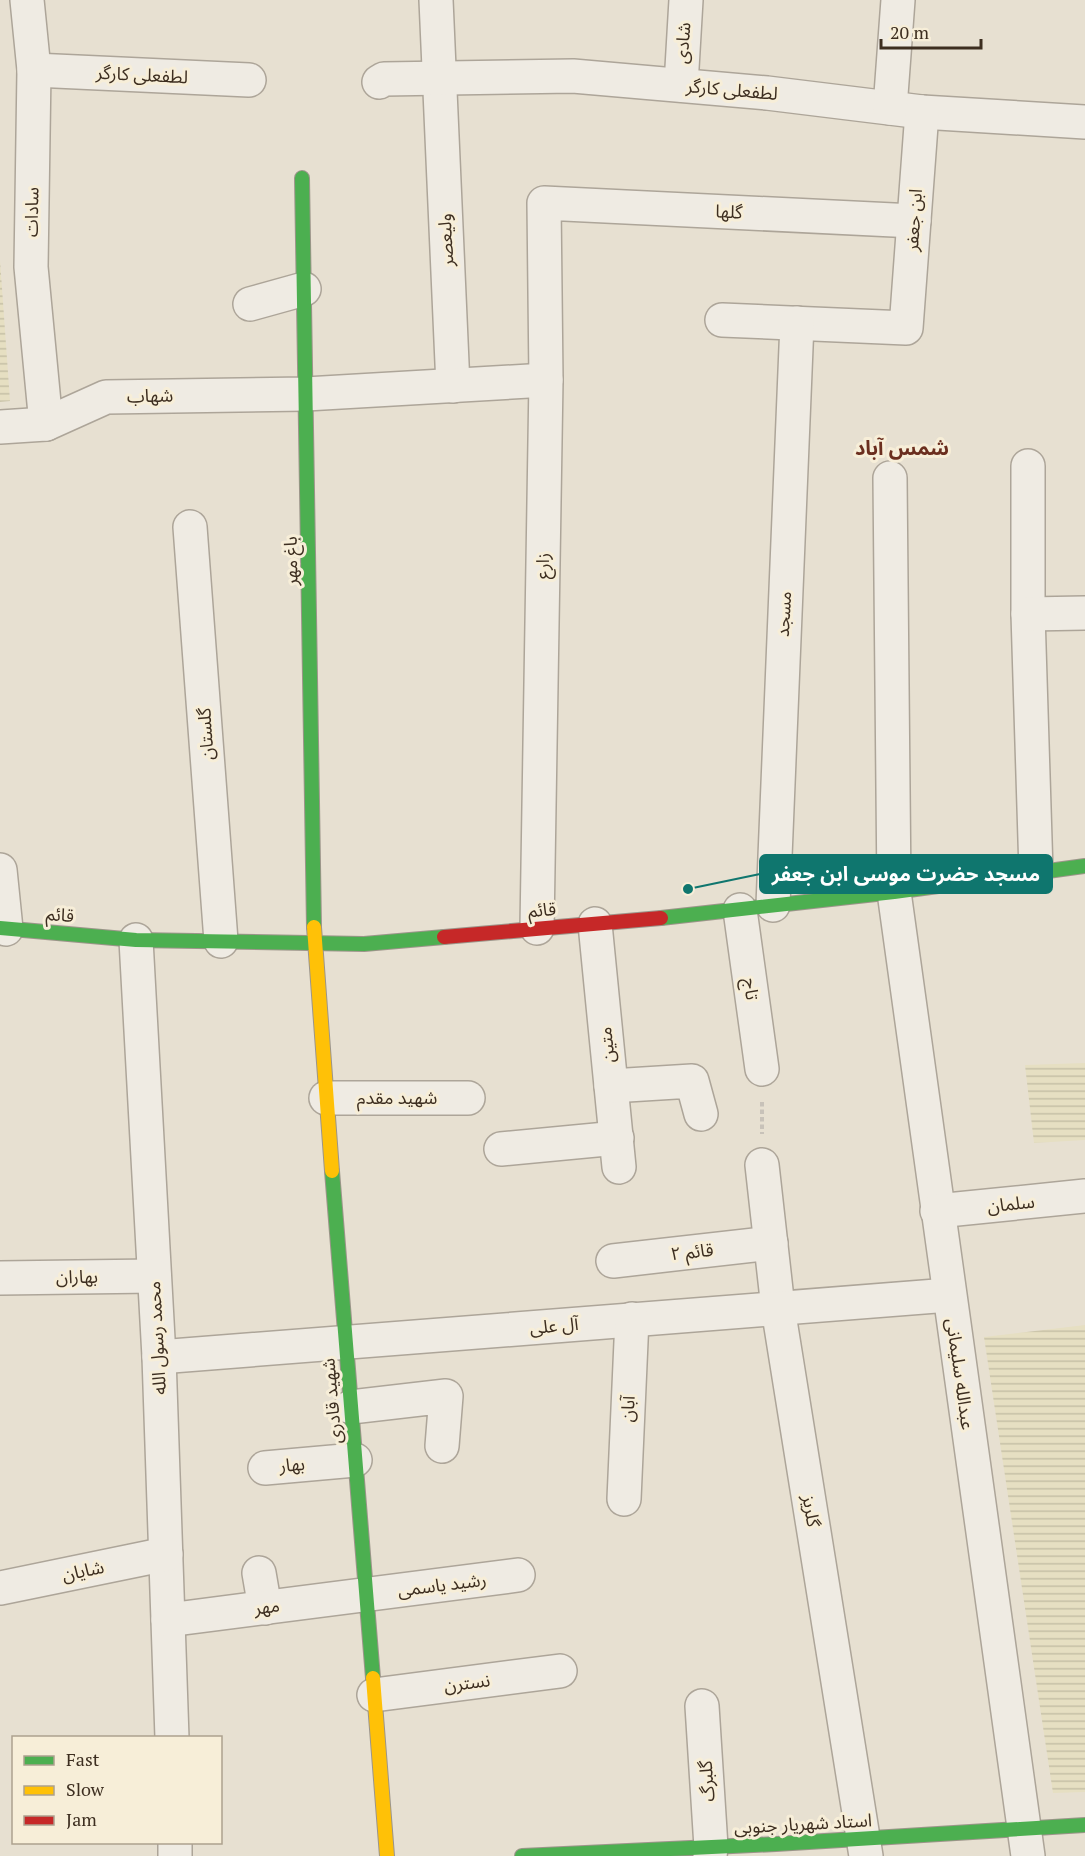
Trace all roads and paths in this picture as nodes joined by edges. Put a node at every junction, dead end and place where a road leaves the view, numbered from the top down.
1 (27, 0) edge
2 (436, 0) edge
3 (686, 0) edge
4 (898, 0) edge
5 (34, 70) junction
6 (438, 78) junction
7 (249, 80) dead end
8 (379, 82) dead end
9 (681, 85) junction
10 (906, 110) junction
11 (1085, 122) edge
12 (302, 178) dead end
13 (544, 203) joint
14 (914, 221) junction
15 (304, 289) junction
16 (250, 304) dead end
17 (722, 320) dead end
18 (797, 323) junction
19 (546, 380) junction
20 (453, 386) junction
21 (306, 394) junction
22 (46, 424) junction
23 (0, 427) edge
24 (1028, 466) dead end
25 (890, 478) dead end
26 (190, 527) dead end
27 (1085, 613) edge
28 (1028, 614) junction
29 (1085, 866) edge
30 (0, 870) edge
31 (1036, 872) junction
32 (894, 892) junction
33 (773, 905) junction
34 (740, 910) junction
35 (595, 924) junction
36 (3, 928) edge
37 (537, 928) junction
38 (136, 940) junction
39 (221, 941) junction
40 (314, 943) junction
41 (762, 1069) joint
42 (611, 1086) junction
43 (326, 1098) junction
44 (468, 1098) dead end
45 (701, 1114) dead end
46 (501, 1149) dead end
47 (762, 1165) joint
48 (1085, 1196) edge
49 (938, 1211) junction
50 (771, 1244) junction
51 (613, 1261) dead end
52 (154, 1276) junction
53 (0, 1278) edge
54 (949, 1294) junction
55 (778, 1308) junction
56 (632, 1319) junction
57 (346, 1343) junction
58 (159, 1357) junction
59 (351, 1407) junction
60 (442, 1446) dead end
61 (355, 1460) junction
62 (265, 1467) dead end
63 (624, 1499) dead end
64 (165, 1554) junction
65 (260, 1573) dead end
66 (518, 1575) dead end
67 (0, 1588) edge
68 (366, 1595) junction
69 (265, 1608) junction
70 (168, 1620) junction
71 (560, 1671) dead end
72 (374, 1695) junction
73 (702, 1706) dead end
74 (172, 1736) edge
75 (1085, 1825) edge
76 (1027, 1842) edge
77 (865, 1847) edge
78 (711, 1852) edge
79 (387, 1856) edge
80 (522, 1856) edge

1 - 5 street, سادات
2 - 6 street, ولیعصر
3 - 9 street, شادی
4 - 10 street, ابن جعفر
5 - 7 street, لطفعلی کارگر
5 - 22 street, سادات
6 - 8 street, لطفعلی کارگر
6 - 9 street, لطفعلی کارگر
6 - 20 street, ولیعصر
9 - 10 street, لطفعلی کارگر
10 - 11 street, لطفعلی کارگر
10 - 14 street, ابن جعفر
12 - 15 street, باغ مهر
13 - 14 street, گلها
13 - 19 street, زارع
14 - 18 street, ابن جعفر
15 - 16 street
15 - 21 street, باغ مهر
17 - 18 street
18 - 33 street, مسجد
19 - 20 street
19 - 37 street, زارع
20 - 21 street, شهاب
21 - 22 street, شهاب
21 - 40 street, باغ مهر
22 - 23 street, شهاب
24 - 28 street
25 - 32 street, عبدالله سلیمانی
26 - 39 street, گلستان
27 - 28 street
28 - 31 street
29 - 31 street, قائم
30 - 36 street
31 - 32 street, قائم
32 - 33 street, قائم
32 - 49 street, عبدالله سلیمانی
33 - 34 street, قائم
34 - 35 street, قائم
34 - 41 street, تاج
35 - 37 street, قائم
35 - 42 street, متین
36 - 38 street, قائم
37 - 40 street, قائم
38 - 39 street, قائم
38 - 52 street, محمد رسول الله
39 - 40 street, قائم
40 - 43 street, شهید قادری
41 - 47 path
42 - 45 street
42 - 46 street, متین
43 - 44 street, شهید مقدم
43 - 57 street, شهید قادری
47 - 50 street, گلریز
48 - 49 street, سلمان
49 - 54 street, عبدالله سلیمانی
50 - 51 street, قائم ۲
50 - 55 street, گلریز
52 - 53 street, بهاران
52 - 58 street, محمد رسول الله
54 - 55 street, آل علی
54 - 76 street, عبدالله سلیمانی
55 - 56 street, آل علی
55 - 77 street, گلریز
56 - 57 street, آل علی
56 - 63 street, آبان
57 - 58 street, آل علی
57 - 59 street, شهید قادری
58 - 64 street, محمد رسول الله
59 - 60 street
59 - 61 street, شهید قادری
61 - 62 street, بهار
61 - 68 street, شهید قادری
64 - 67 street, شایان
64 - 70 street, محمد رسول الله
65 - 69 street
66 - 68 street, رشید یاسمی
68 - 69 street, مهر
68 - 72 street, شهید قادری
69 - 70 street, مهر
70 - 74 street, محمد رسول الله
71 - 72 street, نسترن
72 - 79 street, شهید قادری
73 - 78 street, گلبرگ
75 - 76 street, استاد شهریار جنوبی
76 - 77 street, استاد شهریار جنوبی
77 - 78 street, استاد شهریار جنوبی
78 - 80 street, استاد شهریار جنوبی

